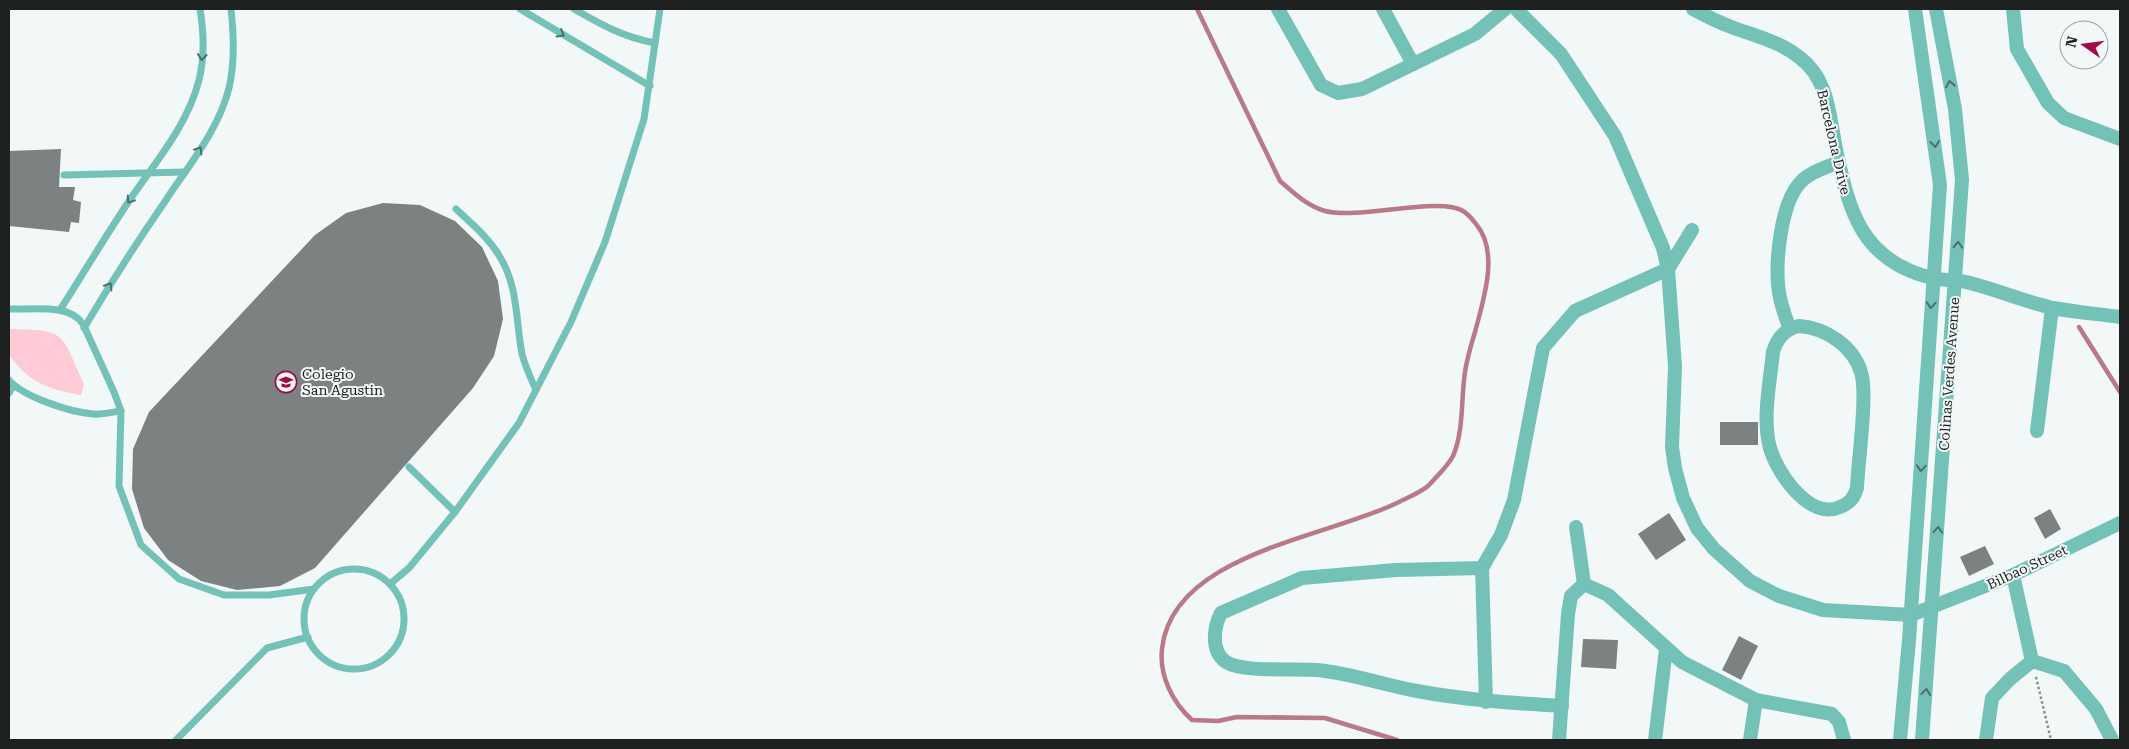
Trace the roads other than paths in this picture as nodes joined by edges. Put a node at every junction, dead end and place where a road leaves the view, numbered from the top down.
1 (200, 9) edge
2 (231, 9) edge
3 (520, 9) edge
4 (574, 9) edge
5 (660, 9) edge
6 (1278, 9) edge
7 (1383, 9) edge
8 (1505, 9) edge
9 (1516, 9) edge
10 (1693, 9) edge
11 (1915, 9) edge
12 (1936, 9) edge
13 (2013, 9) edge
14 (656, 42) junction
15 (1414, 64) junction
16 (650, 86) junction
17 (2120, 139) edge
18 (1839, 162) junction
19 (185, 172) junction
20 (148, 173) junction
21 (64, 175) dead end
22 (456, 209) dead end
23 (1692, 230) dead end
24 (1668, 269) junction
25 (1934, 278) junction
26 (1956, 280) junction
27 (2052, 308) junction
28 (9, 310) edge
29 (60, 310) junction
30 (2120, 317) edge
31 (84, 328) junction
32 (1790, 329) junction
33 (11, 383) edge
34 (536, 390) junction
35 (9, 393) edge
36 (120, 411) junction
37 (2036, 431) dead end
38 (409, 467) dead end
39 (455, 512) junction
40 (2120, 523) edge
41 (1576, 526) dead end
42 (1482, 568) junction
43 (2013, 576) junction
44 (390, 584) junction
45 (1584, 584) junction
46 (314, 589) junction
47 (1932, 608) junction
48 (1911, 615) junction
49 (308, 637) junction
50 (1666, 648) junction
51 (2032, 661) junction
52 (1756, 700) junction
53 (1486, 702) junction
54 (1562, 706) junction
55 (176, 740) edge
56 (1559, 740) edge
57 (1655, 740) edge
58 (1750, 740) edge
59 (1844, 740) edge
60 (1900, 740) edge
61 (1922, 740) edge
62 (1986, 740) edge
63 (2112, 740) edge

1 -> 20 lane
19 -> 2 lane
3 -> 16 lane
4 - 14 lane
5 - 14 lane
6 - 15 street
7 - 15 street
8 - 15 street
9 - 24 street
10 - 18 street, Barcelona Drive
11 -> 25 street, Colinas Verdes Avenue
26 -> 12 street, Colinas Verdes Avenue
13 - 17 street
14 - 16 lane
16 - 34 lane
18 - 25 street, Barcelona Drive
18 - 32 street
19 - 20 lane
31 -> 19 lane
20 - 21 lane
20 -> 29 lane
22 - 34 lane
23 - 24 street
24 - 42 street
24 - 48 street
25 - 26 street, Barcelona Drive
25 -> 48 street, Colinas Verdes Avenue
26 - 27 street, Barcelona Drive
47 -> 26 street, Colinas Verdes Avenue
27 - 30 street, Barcelona Drive
27 - 37 street
28 - 29 lane
29 - 31 lane
31 - 36 lane
32 - 32 street
33 - 35 lane
33 - 36 lane
34 - 39 lane
36 - 46 lane
38 - 39 lane
39 - 44 lane
40 - 43 street, Bilbao Street
41 - 45 street
42 - 53 street
42 - 53 street
43 - 47 street, Bilbao Street
43 - 51 street
44 - 46 lane
44 - 49 lane
45 - 50 street
45 - 54 street
46 - 49 lane
47 - 48 street, Bilbao Street
61 -> 47 street, Colinas Verdes Avenue
48 - 60 street, Colinas Verdes Avenue
49 - 55 lane
50 - 52 street
50 - 57 street
51 - 62 street
51 - 63 street
52 - 58 street
52 - 59 street
53 - 54 street
54 - 56 street

